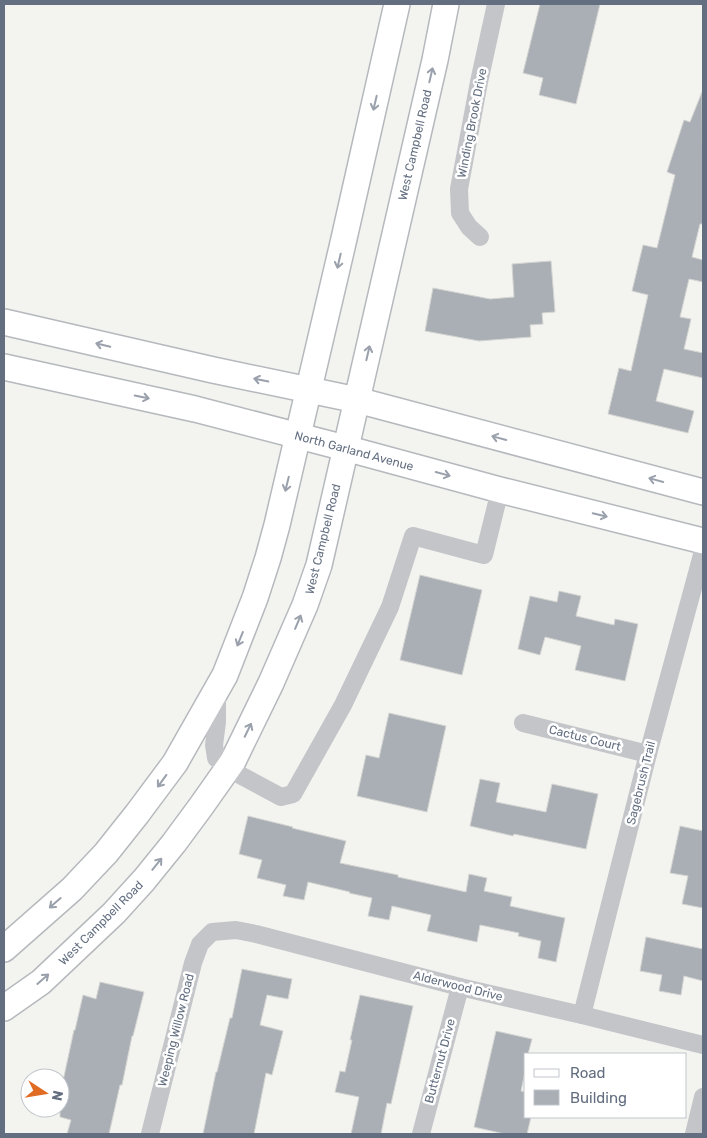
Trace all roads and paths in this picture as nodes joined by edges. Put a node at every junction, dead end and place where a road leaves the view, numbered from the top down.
1 (397, 4) edge
2 (446, 4) edge
3 (496, 4) edge
4 (480, 237) dead end
5 (4, 322) edge
6 (4, 367) edge
7 (309, 389) junction
8 (357, 400) junction
9 (298, 436) junction
10 (345, 448) junction
11 (500, 490) junction
12 (703, 492) edge
13 (703, 542) edge
14 (703, 551) edge
15 (217, 691) junction
16 (523, 723) dead end
17 (648, 754) junction
18 (227, 768) junction
19 (212, 932) joint
20 (4, 948) edge
21 (460, 988) junction
22 (4, 1008) edge
23 (582, 1015) junction
24 (703, 1045) edge
25 (703, 1097) edge
26 (150, 1134) edge
27 (421, 1134) edge
28 (694, 1134) edge

1 -> 7 main road
8 -> 2 main road, West Campbell Road
3 - 4 street, Winding Brook Drive
7 -> 5 main road
6 -> 9 main road, North Garland Avenue
7 - 8 main road
7 - 9 main road
8 - 10 main road, West Campbell Road
12 -> 8 main road
9 - 10 main road, North Garland Avenue
9 -> 15 main road
10 -> 11 main road, North Garland Avenue
18 -> 10 main road, West Campbell Road
11 -> 13 main road, North Garland Avenue
11 - 18 street
14 - 17 street, Sagebrush Trail
15 - 18 street
15 -> 20 main road
16 - 17 street, Cactus Court
17 - 23 street, Sagebrush Trail
22 -> 18 main road, West Campbell Road
19 - 21 street, Alderwood Drive
19 - 26 street, Weeping Willow Road
21 - 23 street, Alderwood Drive
21 - 27 street, Butternut Drive
23 - 24 street, Alderwood Drive
25 - 28 street

